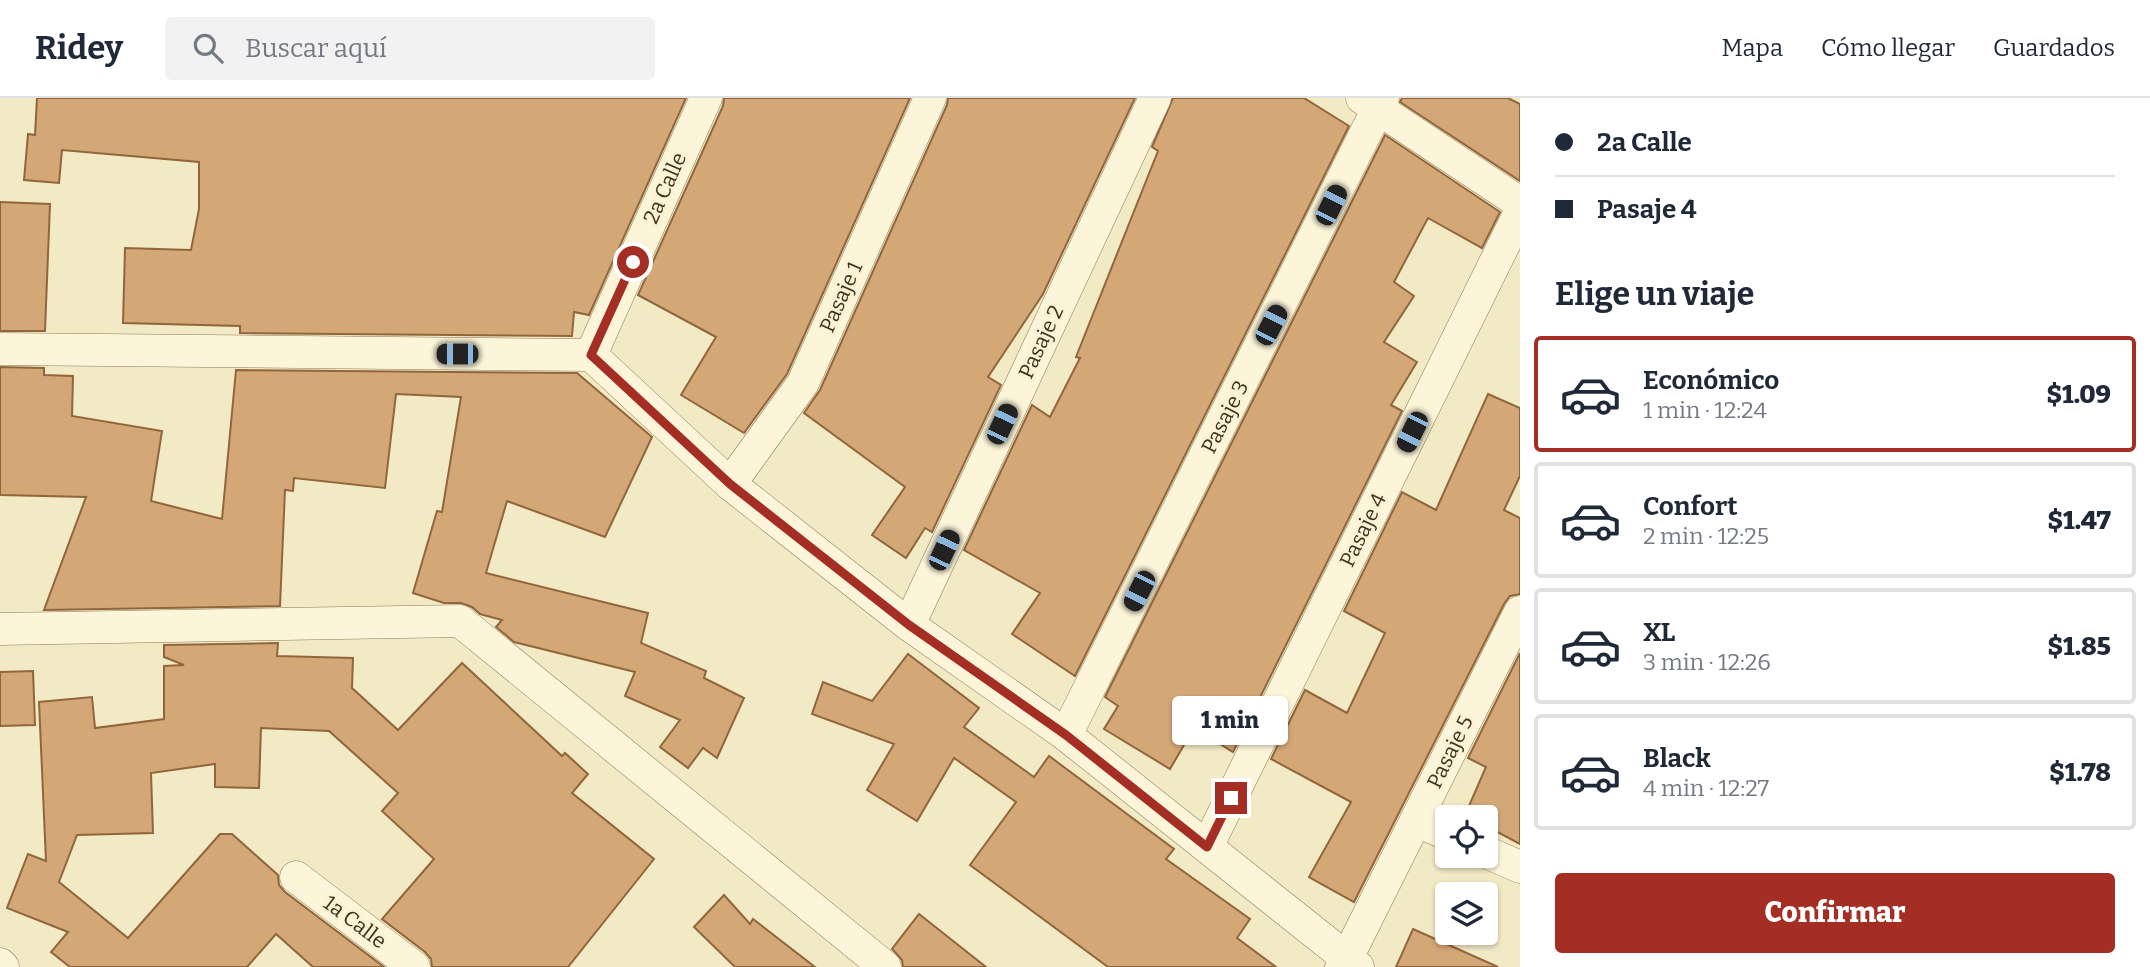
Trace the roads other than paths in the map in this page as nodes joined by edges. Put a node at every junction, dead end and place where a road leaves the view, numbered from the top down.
1 (706, 98) edge
2 (930, 98) edge
3 (1154, 98) edge
4 (1375, 101) edge
5 (1520, 203) edge
6 (1520, 212) edge
7 (0, 349) edge
8 (591, 355) junction
9 (730, 484) junction
10 (1520, 612) edge
11 (909, 625) junction
12 (0, 629) edge
13 (1066, 735) junction
14 (1417, 821) junction
15 (1435, 829) edge
16 (1207, 847) junction
17 (1498, 857) edge
18 (1520, 867) edge
19 (296, 877) dead end
20 (1349, 964) edge
21 (414, 967) edge
22 (886, 967) edge

1 - 8 street, 2a Calle
2 - 9 street, Pasaje 1
3 - 11 street, Pasaje 2
4 - 5 street
4 - 13 street, Pasaje 3
6 - 16 street, Pasaje 4
7 - 8 street
8 - 9 street
9 - 11 street
10 - 14 street, Pasaje 5
11 - 13 street
12 - 22 street
13 - 16 street
14 - 15 street
14 - 20 street, Pasaje 5
16 - 20 street
17 - 18 street
19 - 21 street, 1a Calle

